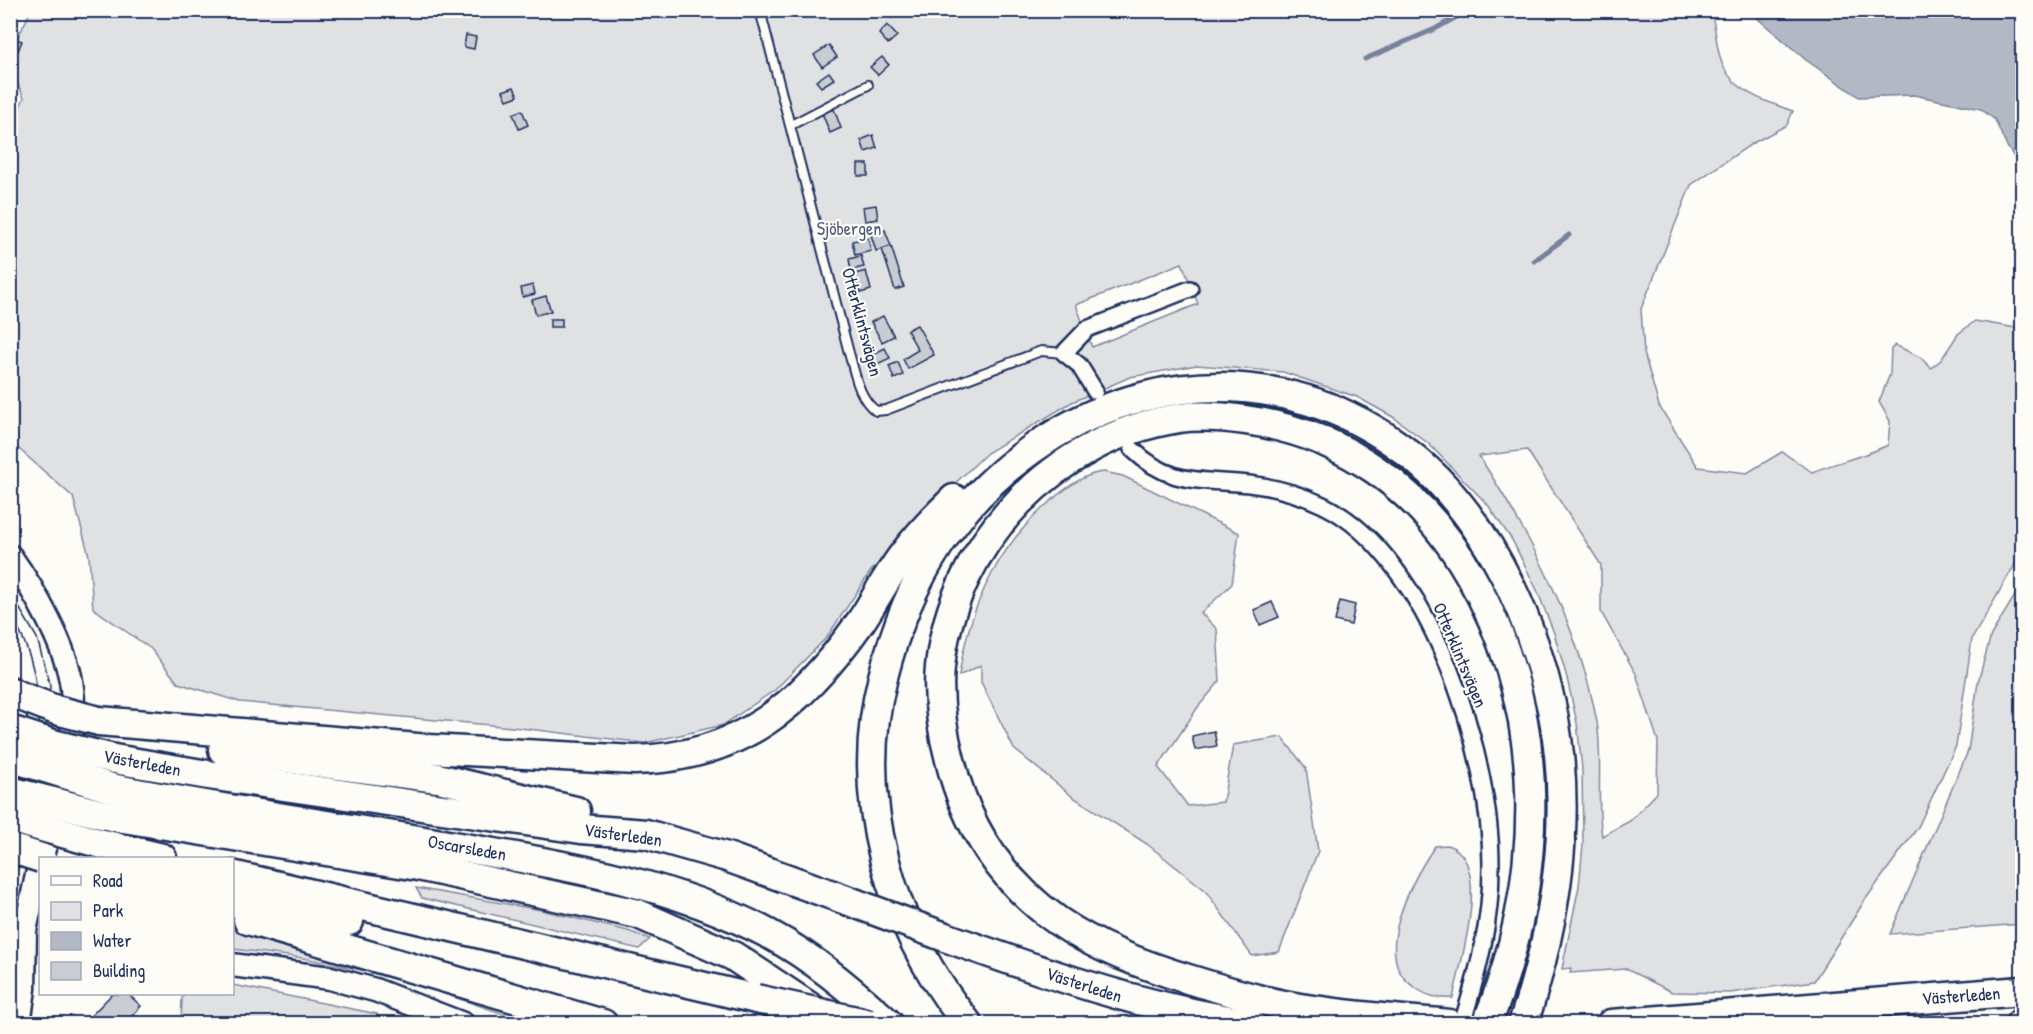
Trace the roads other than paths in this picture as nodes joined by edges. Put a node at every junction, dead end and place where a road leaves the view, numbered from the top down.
1 (760, 10) edge
2 (868, 85) dead end
3 (791, 125) junction
4 (1190, 289) dead end
5 (1064, 353) junction
6 (1095, 391) dead end
7 (1132, 449) dead end
8 (1024, 453) junction
9 (10, 555) edge
10 (10, 692) edge
11 (99, 721) junction
12 (10, 730) edge
13 (10, 738) edge
14 (10, 757) edge
15 (10, 791) edge
16 (108, 802) junction
17 (10, 818) edge
18 (646, 834) junction
19 (10, 848) edge
20 (42, 857) edge
21 (158, 857) edge
22 (39, 858) edge
23 (39, 867) edge
24 (10, 869) edge
25 (39, 871) edge
26 (234, 875) edge
27 (234, 902) edge
28 (234, 915) edge
29 (29, 959) edge
30 (234, 965) edge
31 (615, 966) junction
32 (2022, 991) edge
33 (10, 1012) edge
34 (19, 1023) edge
35 (463, 1023) edge
36 (603, 1023) edge
37 (832, 1023) edge
38 (870, 1023) edge
39 (890, 1023) edge
40 (968, 1023) edge
41 (1251, 1023) edge
42 (1449, 1023) edge
43 (1462, 1023) edge
44 (1487, 1023) edge
45 (1523, 1023) edge
46 (1611, 1023) edge

1 - 3 lane, Otterklintsvägen
2 - 3 lane
3 - 5 lane, Otterklintsvägen
4 - 5 street
5 - 6 street
7 - 43 street, Otterklintsvägen
8 - 11 highway
8 - 40 highway
8 - 45 highway
9 - 20 street
10 - 11 highway, bridge
10 - 13 highway
11 - 18 highway
12 - 18 highway, Västerleden, bridge
14 - 16 highway, Oscarsleden, bridge
15 - 16 highway, Oscarsleden, bridge
16 - 37 highway, Oscarsleden
16 - 39 highway, Oscarsleden
17 - 21 highway, bridge
18 - 41 highway, Västerleden, bridge
19 - 22 highway, bridge
23 - 29 street
24 - 25 highway
26 - 31 highway
27 - 31 highway
28 - 36 highway
29 - 33 street
29 - 34 street
30 - 35 street
31 - 38 highway, bridge
32 - 46 highway, Västerleden
42 - 44 highway

